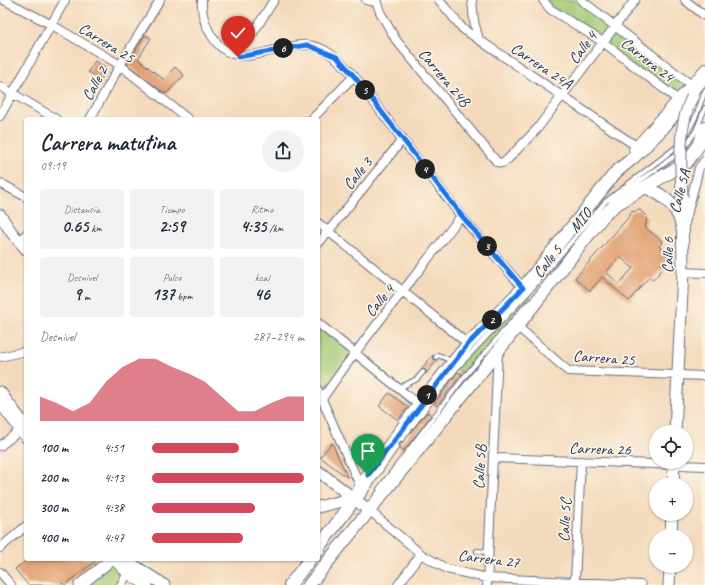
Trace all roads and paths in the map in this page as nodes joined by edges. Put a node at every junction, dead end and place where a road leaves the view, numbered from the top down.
1 (4, 0) edge
2 (65, 0) edge
3 (160, 0) edge
4 (202, 0) edge
5 (274, 0) edge
6 (366, 0) edge
7 (439, 0) edge
8 (472, 0) edge
9 (543, 0) edge
10 (581, 0) edge
11 (635, 0) edge
12 (686, 0) edge
13 (376, 1) edge
14 (705, 16) edge
15 (52, 25) junction
16 (615, 27) junction
17 (479, 40) junction
18 (603, 42) junction
19 (226, 51) junction
20 (120, 64) junction
21 (705, 68) edge
22 (354, 76) junction
23 (0, 86) edge
24 (697, 88) edge
25 (14, 94) junction
26 (562, 96) junction
27 (677, 99) junction
28 (705, 108) edge
29 (0, 116) edge
30 (53, 117) edge
31 (91, 117) edge
32 (186, 117) edge
33 (314, 117) edge
34 (705, 128) edge
35 (403, 139) junction
36 (635, 151) junction
37 (705, 160) edge
38 (502, 163) joint
39 (0, 182) edge
40 (645, 187) junction
41 (24, 196) edge
42 (0, 215) edge
43 (462, 216) junction
44 (320, 225) edge
45 (683, 230) junction
46 (328, 231) junction
47 (320, 241) edge
48 (24, 242) edge
49 (683, 272) junction
50 (705, 273) edge
51 (523, 288) junction
52 (404, 292) junction
53 (320, 325) edge
54 (517, 326) junction
55 (468, 344) junction
56 (24, 351) edge
57 (354, 351) junction
58 (498, 351) junction
59 (0, 357) edge
60 (436, 357) dead end
61 (454, 362) junction
62 (423, 372) dead end
63 (678, 375) junction
64 (705, 376) edge
65 (399, 388) junction
66 (0, 392) edge
67 (320, 399) edge
68 (0, 405) edge
69 (419, 405) junction
70 (675, 425) edge
71 (24, 427) edge
72 (0, 446) edge
73 (494, 458) junction
74 (581, 461) junction
75 (649, 462) edge
76 (693, 465) edge
77 (705, 466) edge
78 (320, 473) edge
79 (361, 488) junction
80 (375, 494) dead end
81 (363, 505) junction
82 (320, 507) edge
83 (349, 526) dead end
84 (24, 528) edge
85 (320, 542) edge
86 (0, 548) edge
87 (477, 551) dead end
88 (489, 552) junction
89 (320, 554) edge
90 (421, 554) junction
91 (110, 561) edge
92 (115, 561) edge
93 (127, 561) edge
94 (308, 561) edge
95 (314, 561) edge
96 (0, 572) edge
97 (128, 573) junction
98 (670, 573) edge
99 (487, 581) edge
100 (579, 583) edge
101 (11, 585) edge
102 (80, 585) edge
103 (121, 585) edge
104 (147, 585) edge
105 (164, 585) edge
106 (290, 585) edge
107 (296, 585) edge
108 (303, 585) edge
109 (309, 585) edge
110 (398, 585) edge
111 (641, 585) edge
112 (669, 585) edge

1 - 15 street, Carrera 25
2 - 15 street
3 - 20 street, Calle 2
4 - 19 street
5 - 19 street
6 - 13 street, Carrera 24B
7 - 17 street, Carrera 24A
8 - 17 street
9 - 18 street, Carrera 24
10 - 16 street, Carrera 24
11 - 16 street, Calle 4
12 - 14 street
13 - 38 street, Carrera 24B
15 - 20 street, Carrera 25
15 - 25 street
16 - 18 street, Calle 4
16 - 24 street, Carrera 24
17 - 26 street, Carrera 24A
18 - 26 street, Calle 4
18 - 27 street, Carrera 24
19 - 22 street
20 - 31 street, Calle 2
20 - 32 street, Carrera 25
21 - 24 street, Calle 5
22 - 33 street
22 - 35 street
23 - 25 street
24 - 27 street, Calle 5
24 - 36 main road, Calle 5
24 - 45 main road, Calle 6, bridge
24 - 81 lane, MIO
25 - 29 street
25 - 30 street
26 - 36 street, Carrera 24A
26 - 38 street, Calle 4
27 - 36 street, Calle 5
28 - 80 lane, MIO
34 - 40 main road, Calle 5
35 - 43 street
35 - 46 street, Calle 3
36 - 51 main road, Calle 5
37 - 45 street, Calle 5A
39 - 41 street
40 - 45 main road
40 - 54 main road, Calle 5
42 - 48 main road
43 - 51 street
43 - 52 street, Calle 4
44 - 46 street
45 - 49 main road, Calle 6
46 - 47 street, Calle 3
46 - 52 street
49 - 50 street
49 - 63 main road, Calle 6
51 - 55 main road, Calle 5
52 - 55 street
52 - 57 street, Calle 4
53 - 57 street
54 - 58 main road, Calle 5
54 - 63 street, Carrera 25
55 - 61 main road, Calle 5
56 - 59 street
57 - 65 street
57 - 67 street, Calle 4
58 - 73 street, Calle 5B
58 - 81 main road, Calle 5
60 - 61 lane
61 - 69 main road, Calle 5
62 - 65 lane
63 - 64 street, Carrera 25
63 - 70 main road, Calle 6
65 - 69 street
66 - 71 main road
67 - 79 street
68 - 71 street
69 - 79 main road, Calle 5
71 - 72 street
73 - 74 street, Carrera 26
73 - 88 street, Calle 5B
74 - 75 street, Carrera 26
74 - 100 street, Calle 5C
76 - 77 street, Carrera 26
78 - 81 main road, Carrera 27
79 - 81 main road, Calle 5
81 - 82 main road
81 - 85 main road, Calle 5
81 - 89 lane, MIO
81 - 90 street, Carrera 27
81 - 109 main road, Calle 5
83 - 108 lane
84 - 86 street
87 - 88 lane
88 - 99 street, Calle 5B
90 - 99 street, Carrera 27
90 - 110 street
91 - 102 main road
92 - 97 main road
93 - 105 main road
94 - 106 main road
95 - 107 lane
96 - 101 street
97 - 103 street
97 - 104 main road
98 - 112 main road
99 - 100 street, Carrera 27
100 - 111 street, Carrera 27

